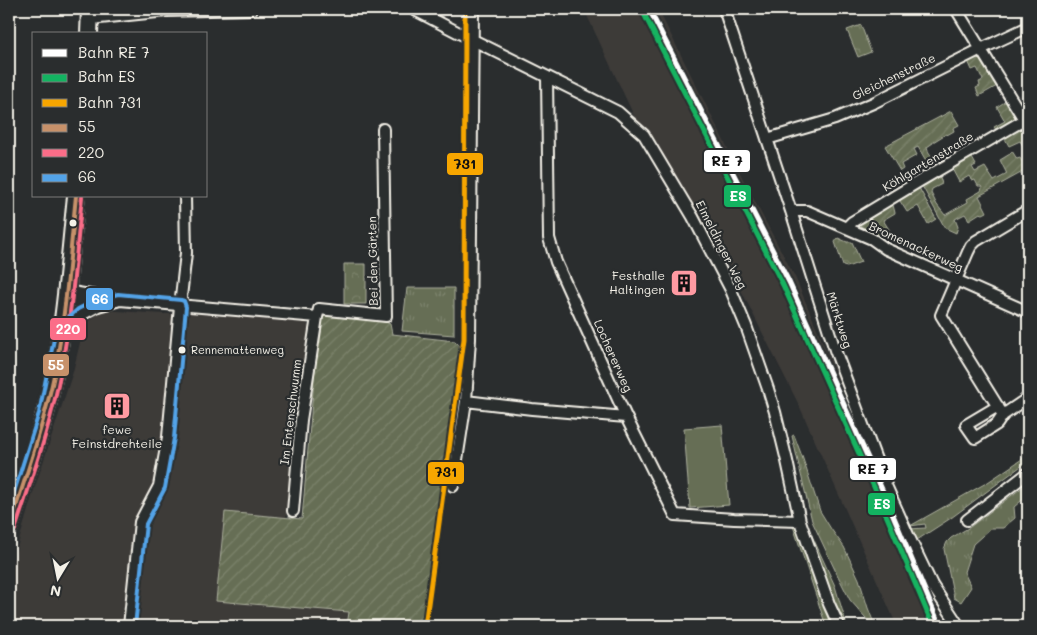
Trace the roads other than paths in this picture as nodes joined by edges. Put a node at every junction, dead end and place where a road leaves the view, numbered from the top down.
1 (252, 9) edge
2 (413, 9) edge
3 (473, 9) edge
4 (724, 9) edge
5 (956, 9) edge
6 (167, 10) edge
7 (90, 20) edge
8 (1028, 27) edge
9 (472, 40) junction
10 (981, 49) junction
11 (547, 77) junction
12 (1026, 123) edge
13 (383, 129) dead end
14 (767, 139) junction
15 (76, 198) edge
16 (185, 198) edge
17 (1028, 210) edge
18 (791, 211) junction
19 (846, 228) junction
20 (956, 280) junction
21 (66, 291) junction
22 (120, 300) junction
23 (98, 306) junction
24 (180, 306) junction
25 (1028, 312) edge
26 (317, 317) junction
27 (61, 333) junction
28 (1028, 398) edge
29 (466, 401) junction
30 (626, 417) junction
31 (1028, 473) edge
32 (453, 486) dead end
33 (293, 511) dead end
34 (967, 520) dead end
35 (800, 521) junction
36 (9, 528) edge
37 (129, 626) edge
38 (838, 626) edge
39 (959, 626) edge

1 - 6 street
2 - 9 street, Eimeldinger Weg
3 - 9 street
4 - 14 street, Märktweg
5 - 10 street
6 - 7 street
8 - 10 street, Gleichenstraße
9 - 11 street, Eimeldinger Weg
9 - 29 street
10 - 12 street
10 - 14 street, Gleichenstraße
11 - 30 street, Lochererweg
11 - 35 street, Eimeldinger Weg
12 - 19 street, Köhlgartenstraße
13 - 26 street, Bei den Gärten
14 - 18 street, Märktweg
15 - 21 main road
16 - 24 street
17 - 20 street
18 - 19 street, Bromenackerweg
18 - 39 street, Märktweg
19 - 20 street, Bromenackerweg
20 - 25 street, Bromenackerweg
20 - 28 street
21 - 22 street
21 - 23 street
21 - 27 main road
22 - 23 street
22 - 24 street
23 - 27 street
24 - 26 street
24 - 37 street
26 - 33 street, Im Entenschwumm
27 - 36 main road
29 - 30 street
29 - 32 street
30 - 35 street, Lochererweg
31 - 34 street
35 - 38 street, Eimeldinger Weg

